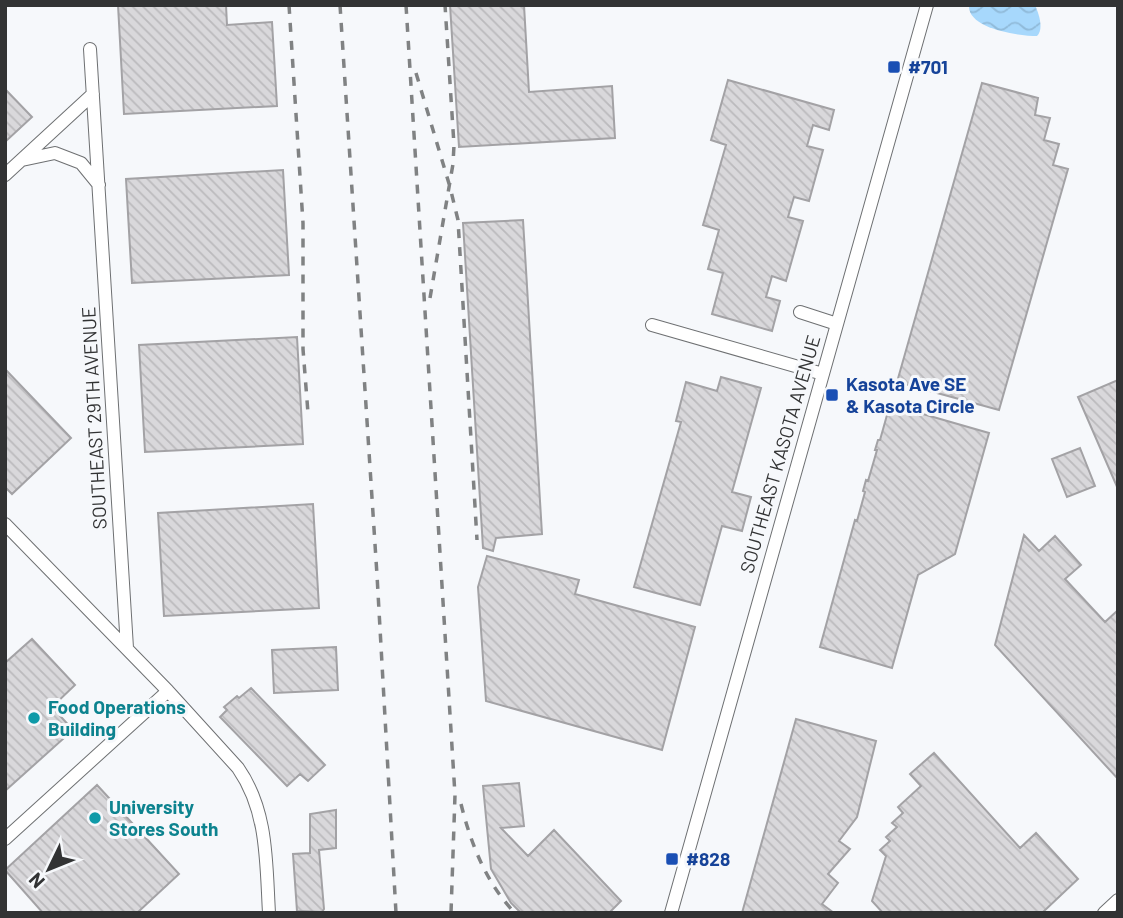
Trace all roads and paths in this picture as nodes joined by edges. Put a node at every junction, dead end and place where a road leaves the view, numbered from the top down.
1 (927, 5) edge
2 (90, 49) dead end
3 (93, 94) junction
4 (22, 160) junction
5 (5, 175) edge
6 (99, 186) junction
7 (800, 312) dead end
8 (837, 324) junction
9 (653, 325) dead end
10 (823, 374) junction
11 (5, 524) edge
12 (127, 648) junction
13 (168, 691) junction
14 (5, 839) edge
15 (1118, 900) edge
16 (270, 913) edge
17 (671, 913) edge
18 (1104, 913) edge

1 - 8 street, SOUTHEAST KASOTA AVENUE
2 - 3 street, SOUTHEAST 29TH AVENUE
3 - 4 street
3 - 6 street, SOUTHEAST 29TH AVENUE
4 - 5 street
4 - 6 street
6 - 12 street, SOUTHEAST 29TH AVENUE
7 - 8 street
8 - 10 street, SOUTHEAST KASOTA AVENUE
9 - 10 street
10 - 17 street, SOUTHEAST KASOTA AVENUE
11 - 12 street
12 - 13 street
13 - 14 street
13 - 16 street
15 - 18 street

